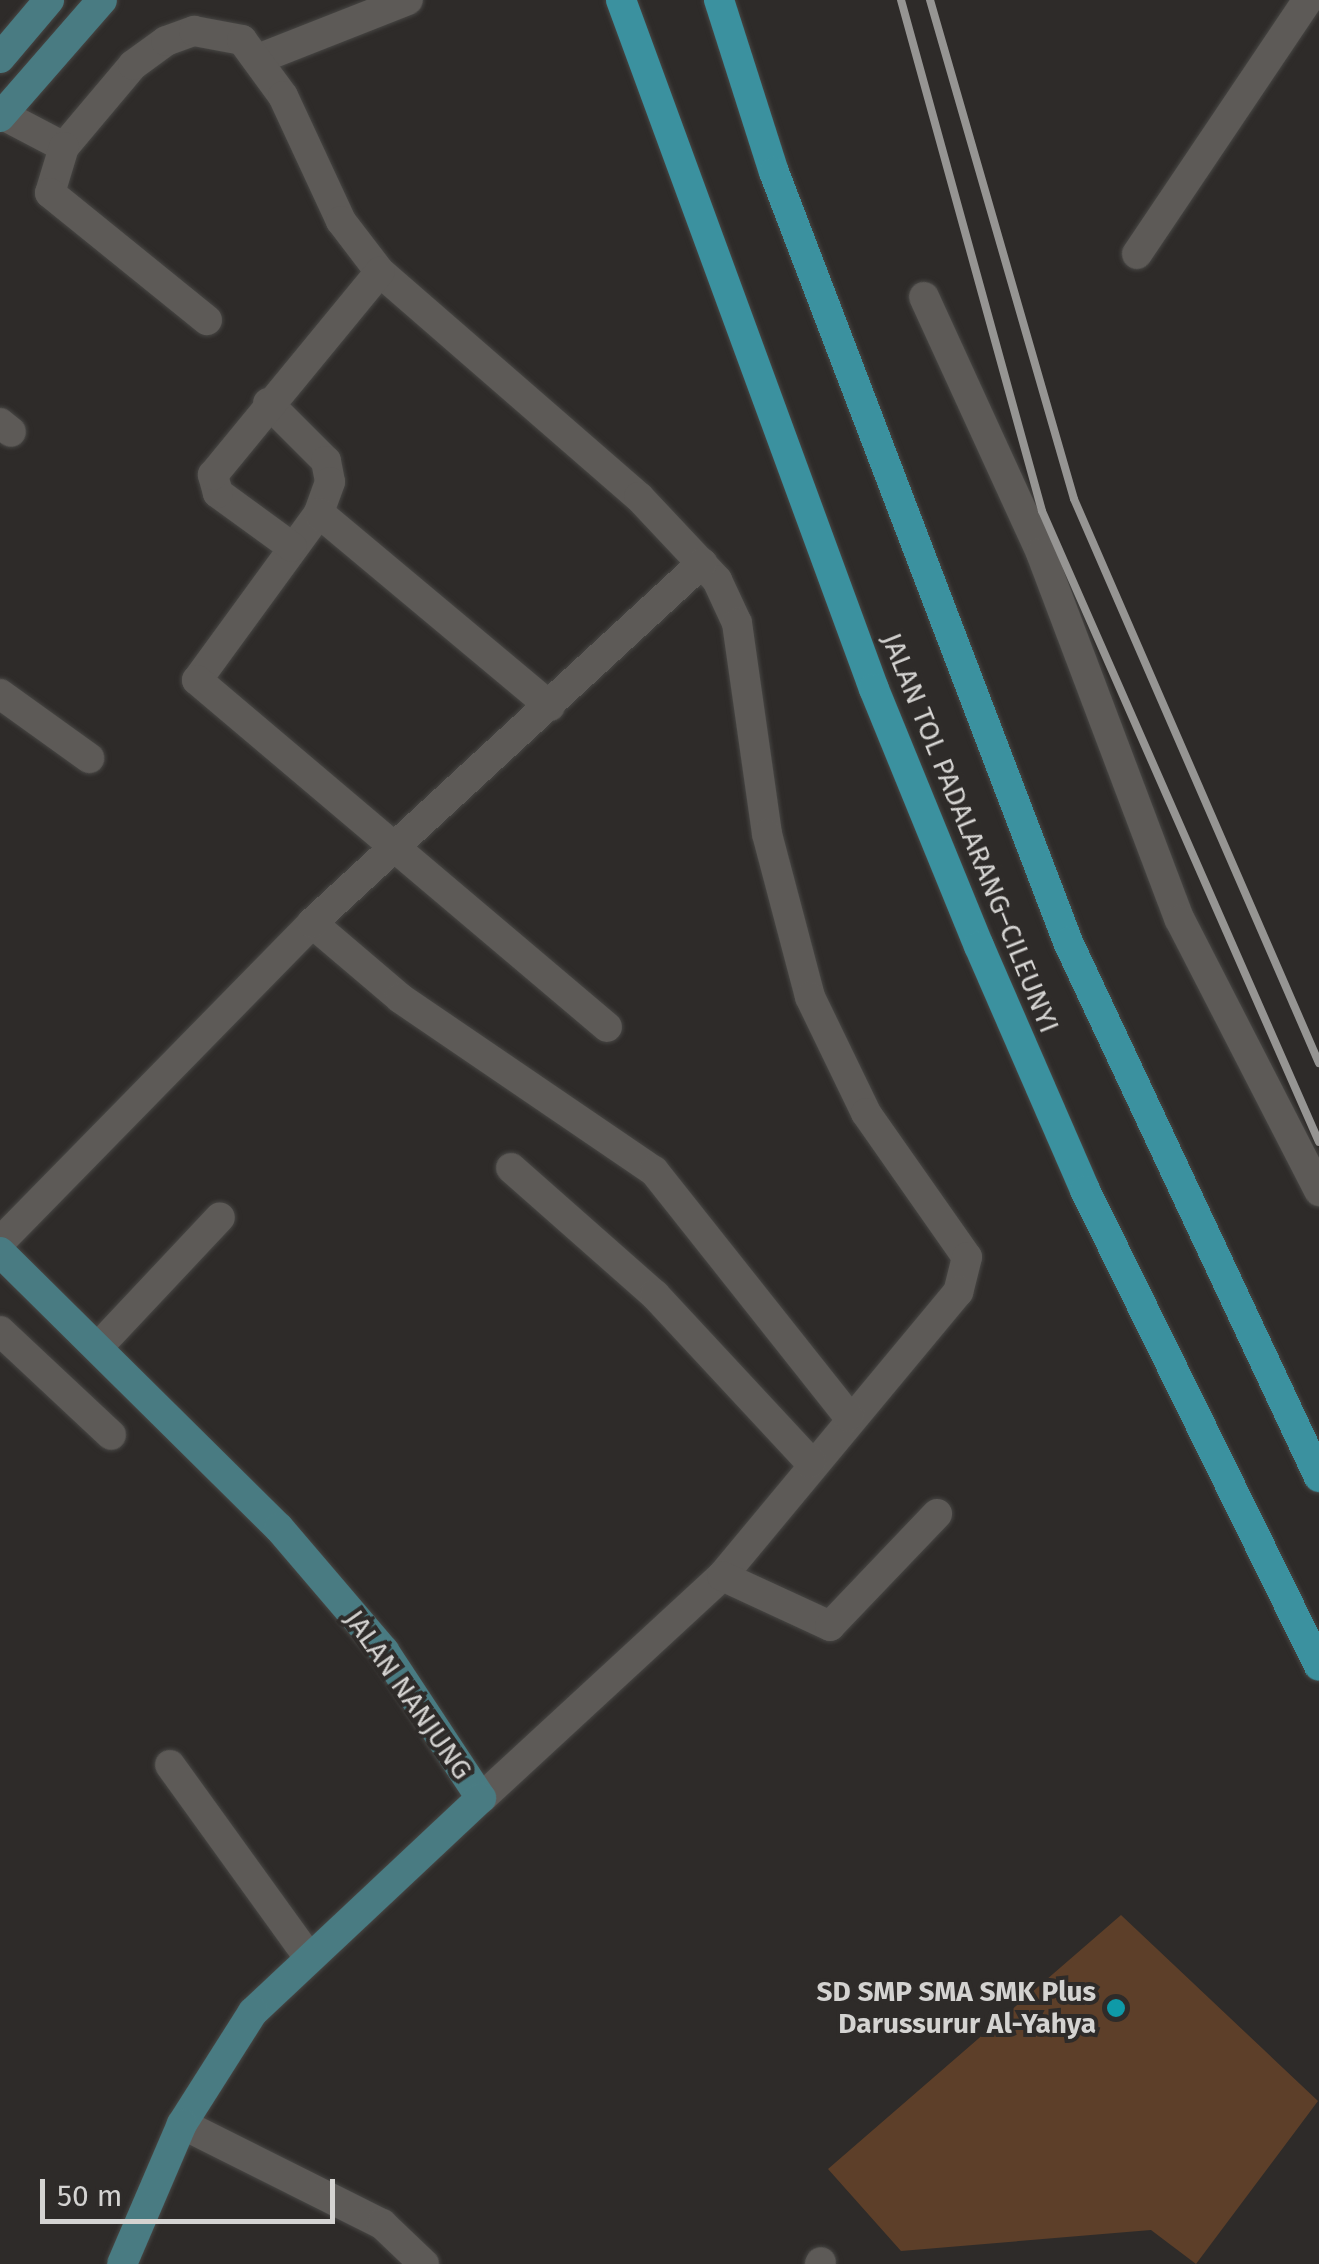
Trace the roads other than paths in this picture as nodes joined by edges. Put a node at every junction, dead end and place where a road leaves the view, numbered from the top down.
1 (49, 0) edge
2 (102, 0) edge
3 (408, 0) edge
4 (621, 0) edge
5 (719, 0) edge
6 (1308, 0) edge
7 (0, 58) edge
8 (258, 59) junction
9 (2, 116) edge
10 (64, 147) junction
11 (1137, 254) dead end
12 (380, 272) junction
13 (924, 297) dead end
14 (207, 320) dead end
15 (268, 402) junction
16 (318, 513) junction
17 (292, 547) junction
18 (702, 564) junction
19 (0, 694) edge
20 (550, 706) junction
21 (89, 758) dead end
22 (395, 845) junction
23 (312, 923) junction
24 (607, 1027) dead end
25 (511, 1168) dead end
26 (1319, 1191) edge
27 (220, 1217) dead end
28 (0, 1242) edge
29 (0, 1252) edge
30 (0, 1331) edge
31 (100, 1345) junction
32 (848, 1416) junction
33 (112, 1435) dead end
34 (811, 1463) junction
35 (1319, 1477) edge
36 (937, 1514) dead end
37 (722, 1576) junction
38 (1319, 1666) edge
39 (170, 1765) dead end
40 (481, 1798) junction
41 (308, 1956) junction
42 (182, 2124) junction
43 (122, 2264) edge
44 (424, 2264) edge

1 - 7 main road
2 - 9 main road
3 - 8 street
4 - 38 highway, JALAN TOL PADALARANG–CILEUNYI
5 - 35 highway, JALAN TOL PADALARANG–CILEUNYI
6 - 11 street
8 - 10 street
8 - 12 street
9 - 10 street
10 - 14 street
12 - 15 street
12 - 18 street
13 - 26 street
15 - 16 street
15 - 17 street
16 - 17 street
16 - 20 street
17 - 22 street
18 - 20 street
18 - 32 street
19 - 21 street
20 - 22 street
22 - 23 street
22 - 24 street
23 - 28 street
23 - 32 street
25 - 34 street
27 - 31 street
29 - 31 main road, JALAN NANJUNG
30 - 33 street
31 - 40 main road, JALAN NANJUNG
32 - 34 street
34 - 37 street
36 - 37 street
37 - 40 street
39 - 41 street
40 - 41 main road, JALAN NANJUNG
41 - 42 main road, JALAN NANJUNG
42 - 43 main road, JALAN NANJUNG
42 - 44 street

